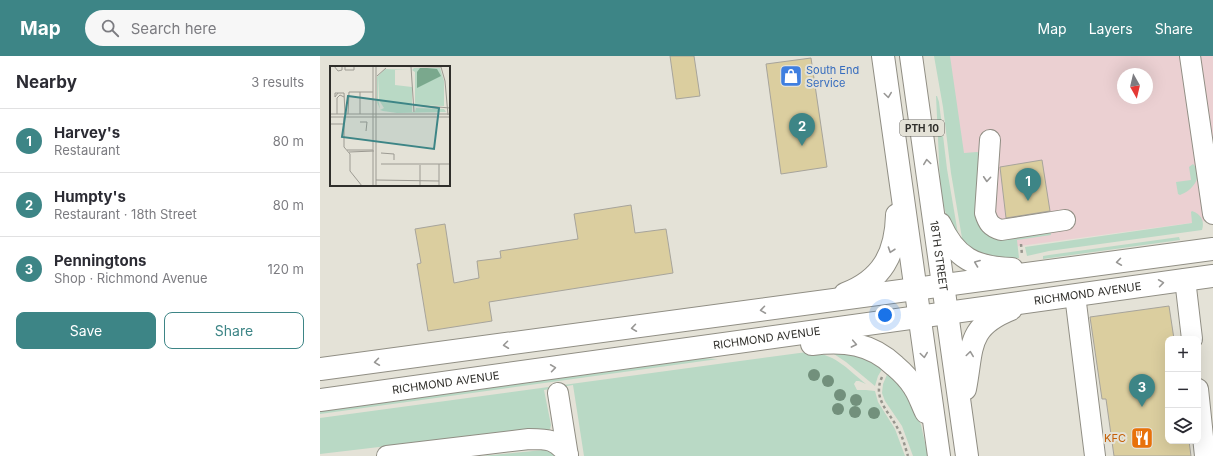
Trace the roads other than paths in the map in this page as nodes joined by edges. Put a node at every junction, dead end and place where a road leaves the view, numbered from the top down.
1 (883, 56) edge
2 (911, 56) edge
3 (1190, 56) edge
4 (990, 140) dead end
5 (896, 156) junction
6 (1210, 176) edge
7 (932, 201) junction
8 (1213, 214) edge
9 (1065, 220) dead end
10 (1213, 249) edge
11 (1071, 269) junction
12 (1213, 276) edge
13 (1185, 280) junction
14 (944, 286) junction
15 (915, 289) junction
16 (1075, 295) junction
17 (1039, 300) junction
18 (802, 305) junction
19 (947, 312) junction
20 (919, 317) junction
21 (1192, 336) edge
22 (676, 350) junction
23 (320, 369) edge
24 (558, 392) dead end
25 (320, 400) edge
26 (1200, 408) edge
27 (962, 420) junction
28 (938, 451) edge
29 (387, 456) edge
30 (568, 456) edge
31 (967, 456) edge
32 (1095, 456) edge
33 (1205, 456) edge

1 -> 5 main road, PTH 10
7 -> 2 main road, 18TH STREET / PTH 10
3 - 6 lane
4 -> 9 lane
5 - 15 main road, PTH 10
5 -> 18 main road
6 - 8 lane
11 -> 7 main road
7 - 14 main road, 18TH STREET / PTH 10
10 -> 11 main road
11 - 14 main road
12 - 13 main road, RICHMOND AVENUE
16 -> 13 main road, RICHMOND AVENUE
13 - 21 lane
14 - 15 main road
14 - 19 main road, 18TH STREET / PTH 10
15 - 18 main road
15 - 20 main road, PTH 10
16 - 17 main road, RICHMOND AVENUE
16 - 32 lane
17 - 19 main road, RICHMOND AVENUE
27 -> 17 main road
18 -> 23 main road
19 - 20 main road, RICHMOND AVENUE
19 - 27 main road, 18TH STREET / PTH 10
20 - 22 main road, RICHMOND AVENUE
20 -> 28 main road, PTH 10
25 -> 22 main road, RICHMOND AVENUE
22 -> 28 main road
24 - 30 lane
26 - 33 lane
27 - 31 main road, 18TH STREET / PTH 10
29 - 30 lane

